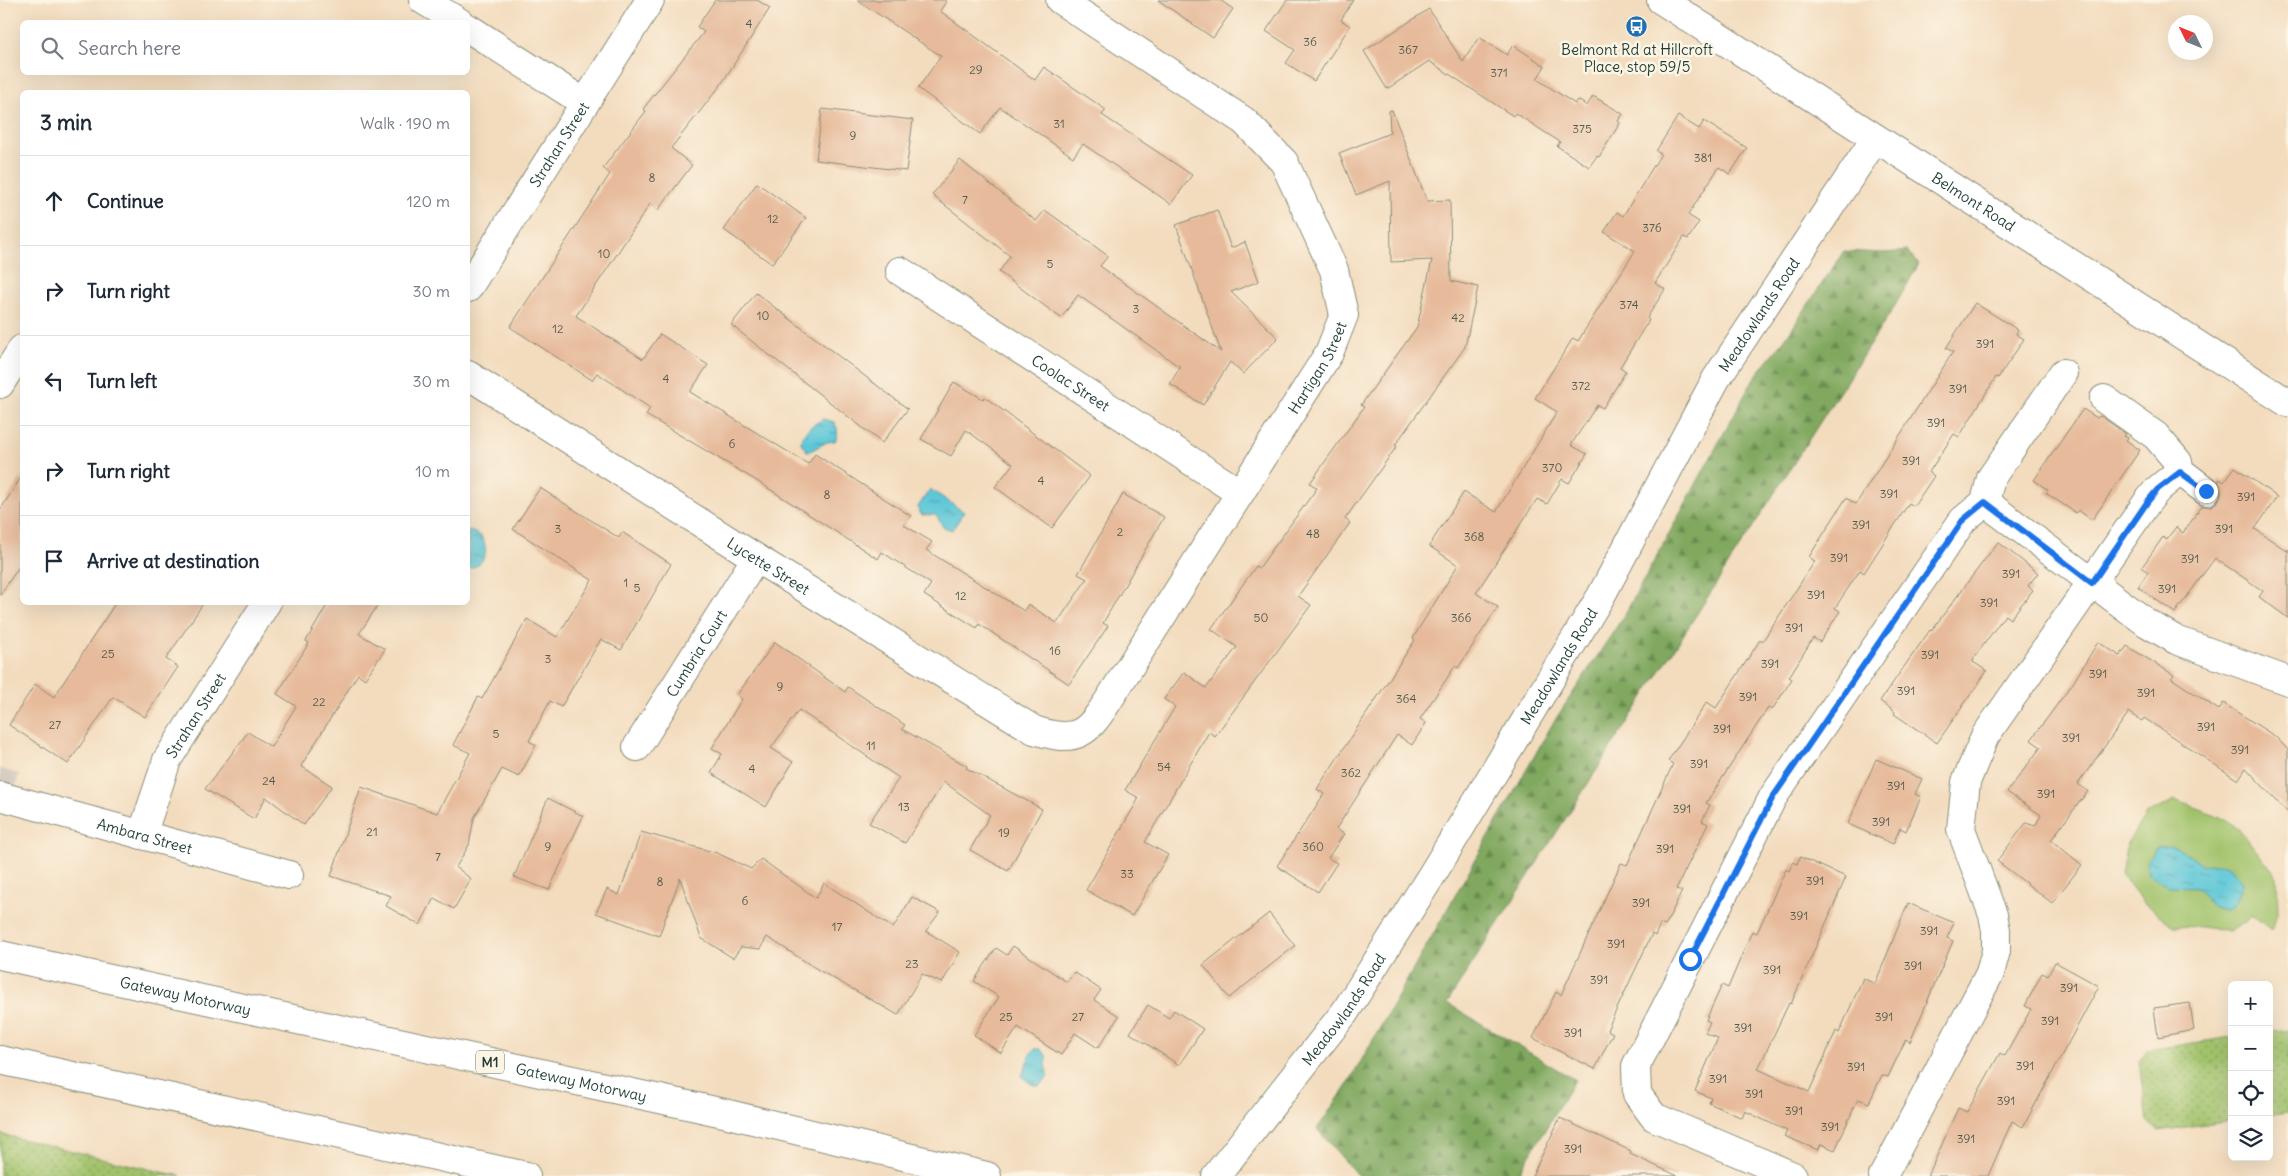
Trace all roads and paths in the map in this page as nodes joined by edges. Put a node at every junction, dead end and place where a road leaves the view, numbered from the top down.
1 (424, 0) edge
2 (650, 0) edge
3 (1060, 0) edge
4 (1662, 0) edge
5 (456, 20) edge
6 (470, 29) edge
7 (585, 103) junction
8 (1875, 139) junction
9 (900, 271) dead end
10 (470, 285) edge
11 (20, 352) edge
12 (2064, 373) dead end
13 (470, 376) edge
14 (0, 384) edge
15 (2104, 399) dead end
16 (2288, 403) edge
17 (2180, 472) junction
18 (2206, 491) dead end
19 (1240, 494) junction
20 (1985, 502) junction
21 (756, 558) junction
22 (2092, 583) junction
23 (265, 605) edge
24 (2288, 681) edge
25 (1077, 735) joint
26 (637, 747) dead end
27 (0, 796) edge
28 (142, 835) junction
29 (288, 875) dead end
30 (0, 955) edge
31 (0, 1060) edge
32 (526, 1176) edge
33 (987, 1176) edge
34 (1216, 1176) edge
35 (1793, 1176) edge
36 (1883, 1176) edge

1 - 5 main road
2 - 7 main road, Strahan Street
3 - 19 main road, Hartigan Street
4 - 8 main road, Belmont Road
6 - 7 main road
7 - 10 main road, Strahan Street
8 - 16 main road, Belmont Road
8 - 34 main road, Meadowlands Road
9 - 19 main road, Coolac Street
11 - 14 main road
12 - 20 main road
13 - 21 main road, Lycette Street
15 - 17 main road
17 - 18 main road
17 - 22 main road
19 - 25 main road, Hartigan Street
20 - 22 main road
20 - 35 main road
21 - 25 main road, Lycette Street
21 - 26 main road, Cumbria Court
22 - 24 main road
22 - 36 main road
23 - 28 main road, Strahan Street
27 - 28 main road, Ambara Street
28 - 29 main road, Ambara Street
30 - 33 main road, Gateway Motorway / M1
31 - 32 main road

